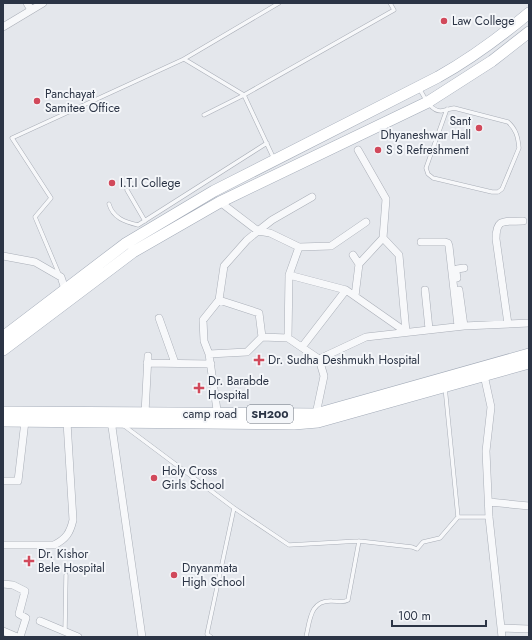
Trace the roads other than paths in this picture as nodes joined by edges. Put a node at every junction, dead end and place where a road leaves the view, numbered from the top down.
1 (27, 3) edge
2 (43, 3) edge
3 (279, 3) edge
4 (390, 3) edge
5 (31, 10) junction
6 (529, 12) edge
7 (3, 27) edge
8 (529, 32) edge
9 (184, 60) junction
10 (419, 87) junction
11 (244, 95) junction
12 (428, 102) junction
13 (446, 109) junction
14 (204, 115) dead end
15 (267, 143) junction
16 (358, 150) dead end
17 (274, 160) junction
18 (244, 176) junction
19 (249, 188) junction
20 (127, 190) dead end
21 (214, 191) junction
22 (312, 197) dead end
23 (220, 202) junction
24 (109, 204) dead end
25 (145, 221) junction
26 (523, 221) dead end
27 (366, 222) dead end
28 (258, 231) junction
29 (383, 238) junction
30 (421, 242) dead end
31 (299, 247) junction
32 (3, 256) edge
33 (353, 256) dead end
34 (359, 264) junction
35 (464, 268) dead end
36 (289, 276) junction
37 (60, 277) junction
38 (346, 290) junction
39 (425, 290) dead end
40 (68, 294) junction
41 (355, 296) junction
42 (218, 300) junction
43 (159, 318) dead end
44 (529, 323) edge
45 (508, 324) junction
46 (461, 326) junction
47 (429, 330) junction
48 (406, 332) junction
49 (3, 337) edge
50 (262, 337) junction
51 (288, 338) junction
52 (302, 348) junction
53 (3, 350) edge
54 (210, 354) junction
55 (529, 354) edge
56 (319, 359) junction
57 (175, 363) junction
58 (529, 363) edge
59 (211, 364) junction
60 (484, 375) junction
61 (444, 382) junction
62 (3, 412) edge
63 (145, 413) junction
64 (316, 414) junction
65 (115, 418) junction
66 (218, 418) junction
67 (3, 421) edge
68 (25, 421) junction
69 (67, 422) junction
70 (3, 482) edge
71 (489, 502) junction
72 (529, 506) edge
73 (234, 508) junction
74 (458, 517) junction
75 (489, 517) junction
76 (359, 541) junction
77 (3, 545) edge
78 (66, 575) dead end
79 (3, 584) edge
80 (40, 621) dead end
81 (501, 628) junction
82 (529, 629) edge
83 (3, 631) edge
84 (65, 631) junction
85 (18, 637) edge
86 (78, 637) edge
87 (142, 637) edge
88 (211, 637) edge
89 (306, 637) edge
90 (502, 637) edge

1 - 5 street
2 - 5 street
3 - 9 lane
4 - 11 lane
5 - 7 street
6 - 10 main road
8 - 12 main road
9 - 11 lane
9 - 37 lane
10 - 12 lane
10 - 17 main road
11 - 14 lane
11 - 15 lane
12 - 13 lane
12 - 19 main road
13 - 13 lane
15 - 17 lane
15 - 25 lane
16 - 29 street
17 - 18 main road
18 - 19 main road
18 - 21 main road
19 - 23 main road
20 - 25 lane
21 - 23 main road
21 - 40 main road
22 - 28 street
23 - 28 street
23 - 40 main road
24 - 25 lane
26 - 45 street
27 - 31 street
28 - 31 street
28 - 42 street
29 - 34 street
29 - 48 street
30 - 46 street
31 - 36 street
32 - 37 street
33 - 34 street
34 - 41 street
35 - 46 street
36 - 38 street
36 - 51 street
37 - 40 street
38 - 41 street
38 - 52 street
39 - 47 street
40 - 49 main road
40 - 53 main road
41 - 48 street
42 - 50 street
42 - 54 street
43 - 57 street
44 - 45 street
45 - 46 street
46 - 47 street
47 - 48 street
48 - 56 street
50 - 51 street
50 - 54 street
51 - 52 street
52 - 56 street
54 - 59 street
55 - 61 main road, camp road / SH200
56 - 64 street
57 - 59 street
57 - 63 street
58 - 60 main road, camp road / SH200
59 - 66 street
60 - 61 main road, camp road / SH200
60 - 71 street
61 - 64 main road, camp road / SH200
61 - 66 main road, camp road / SH200
61 - 74 lane
62 - 65 main road, camp road / SH200
63 - 65 main road, camp road / SH200
63 - 66 main road, camp road / SH200
64 - 66 main road, camp road / SH200
65 - 66 main road, camp road / SH200
65 - 69 main road, camp road / SH200
65 - 73 lane
65 - 87 street
67 - 68 main road, camp road / SH200
68 - 69 main road, camp road / SH200
68 - 70 street
69 - 77 street
71 - 72 street
71 - 75 street
73 - 76 lane
73 - 88 lane
74 - 75 lane
74 - 76 lane
75 - 81 street
76 - 89 lane
78 - 84 lane
79 - 85 street
80 - 84 street
81 - 82 street
81 - 90 street
83 - 85 street
84 - 86 street

